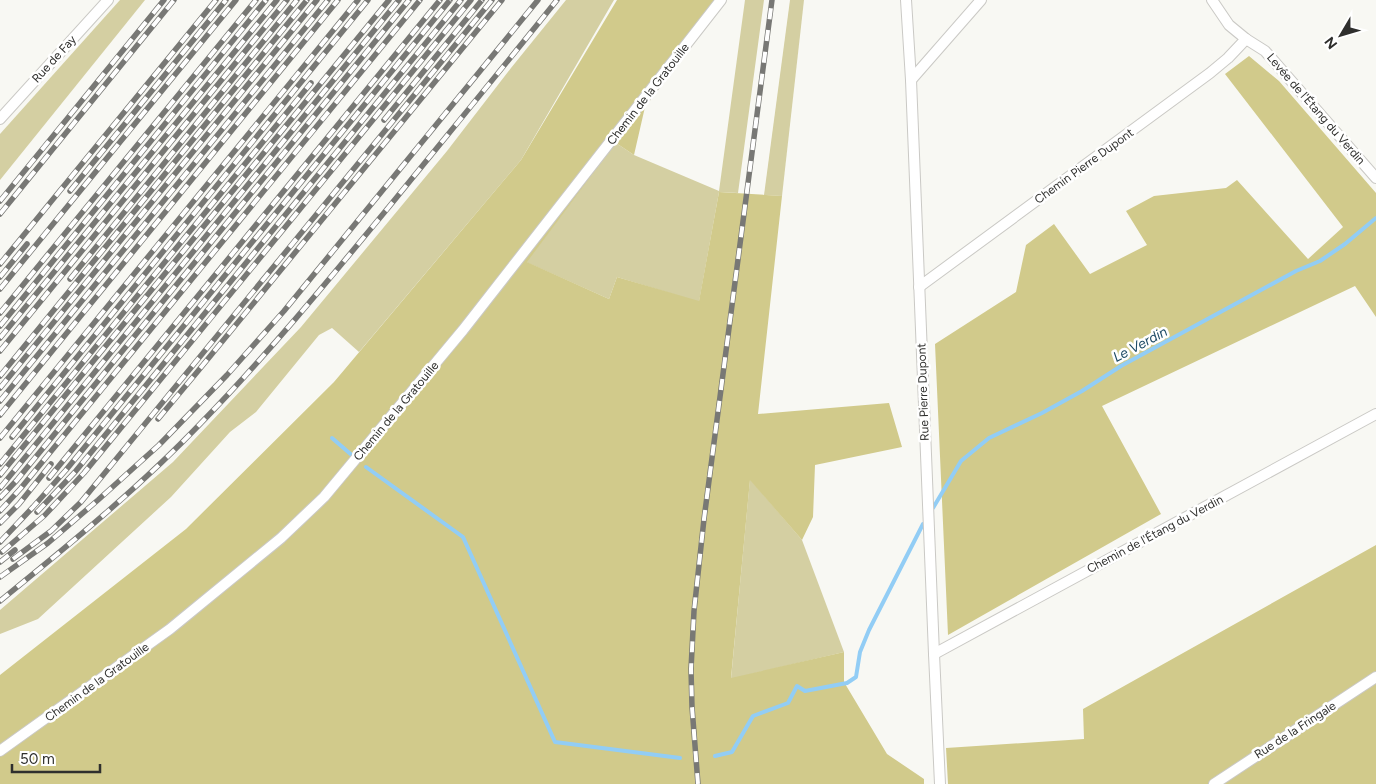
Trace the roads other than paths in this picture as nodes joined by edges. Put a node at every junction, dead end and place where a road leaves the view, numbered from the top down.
1 (108, 0) edge
2 (721, 0) edge
3 (906, 0) edge
4 (981, 0) edge
5 (1212, 0) edge
6 (1246, 39) junction
7 (911, 80) junction
8 (0, 119) edge
9 (1376, 178) edge
10 (919, 287) junction
11 (1376, 414) edge
12 (934, 654) junction
13 (1376, 677) edge
14 (0, 751) edge
15 (940, 784) edge
16 (1214, 784) edge

1 - 8 street, Rue de Fay
2 - 14 street, Chemin de la Gratouille
3 - 7 street, Rue Pierre Dupont
4 - 7 street
5 - 6 street, Levée de l'Étang du Verdin
6 - 9 street, Levée de l'Étang du Verdin
6 - 10 street, Chemin Pierre Dupont
7 - 10 street, Rue Pierre Dupont
10 - 12 street, Rue Pierre Dupont
11 - 12 street, Chemin de l'Étang du Verdin
12 - 15 street, Rue Pierre Dupont
13 - 16 street, Rue de la Fringale

